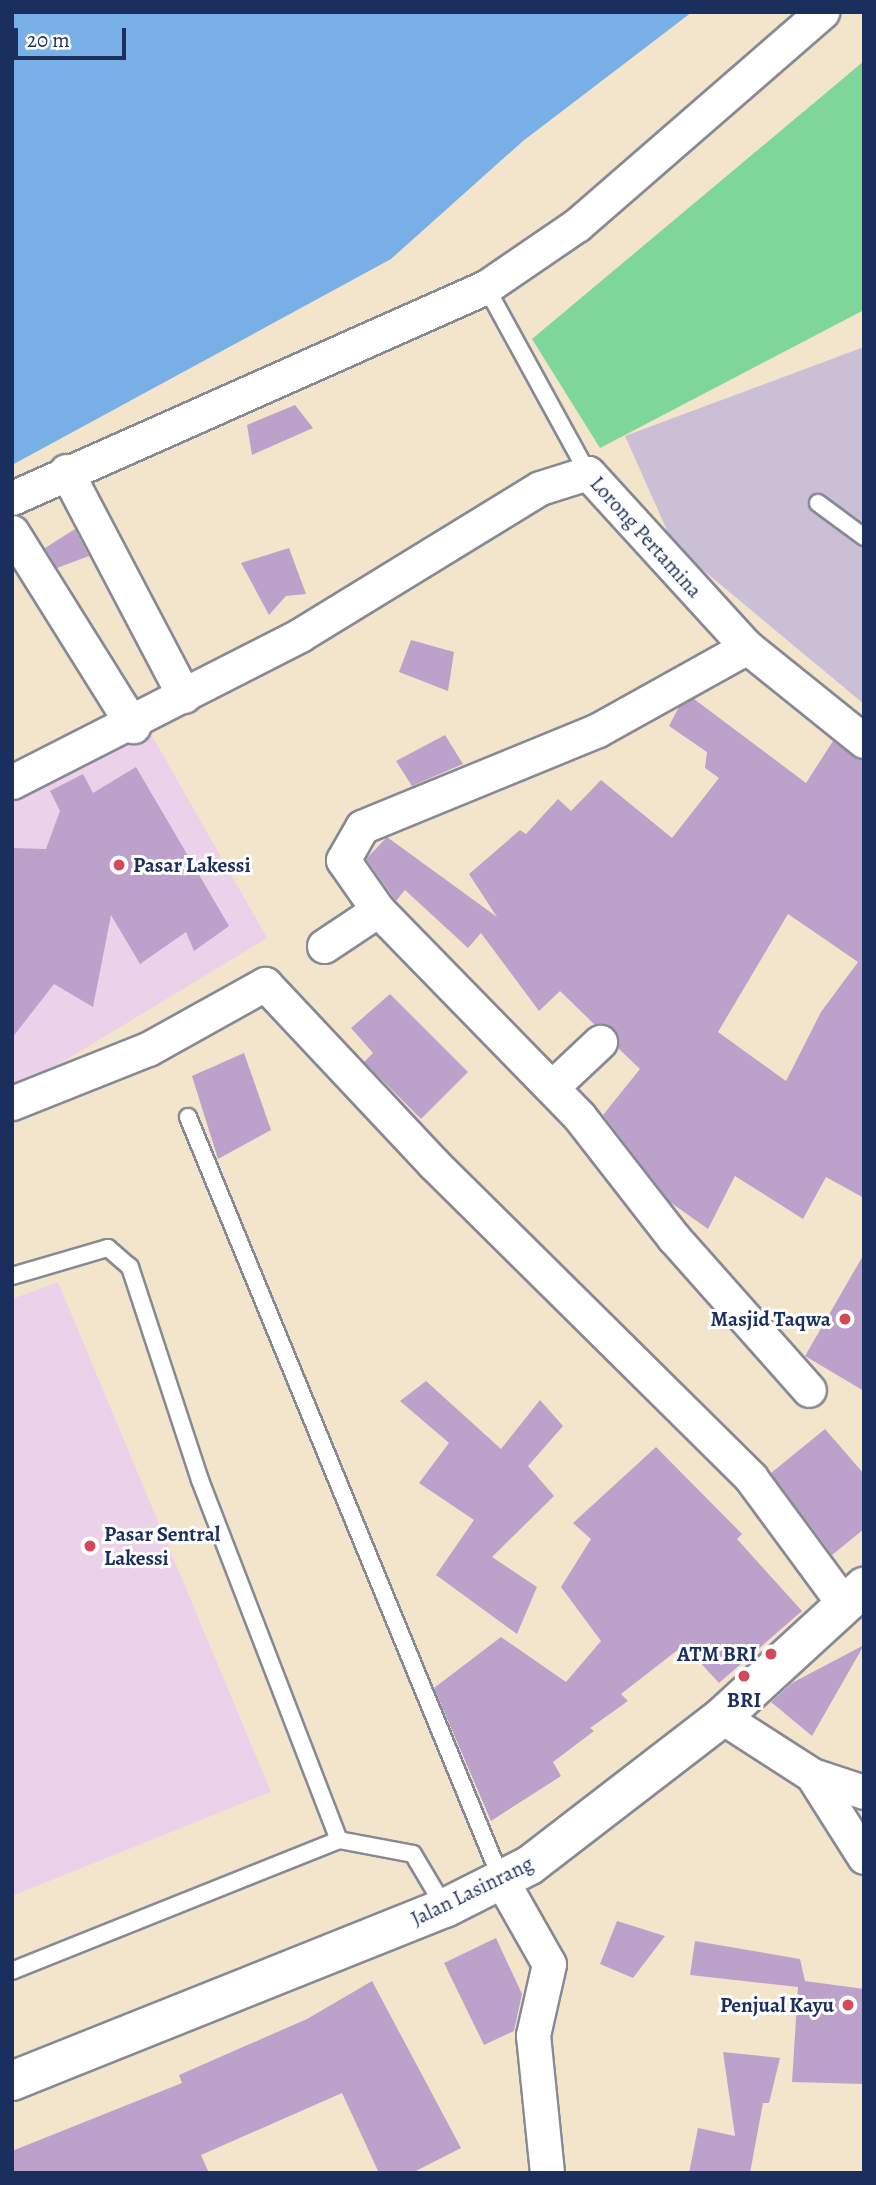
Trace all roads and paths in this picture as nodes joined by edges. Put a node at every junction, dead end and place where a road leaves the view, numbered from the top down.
1 (822, 12) edge
2 (486, 287) junction
3 (66, 471) junction
4 (588, 473) junction
5 (12, 498) edge
6 (818, 503) dead end
7 (12, 532) edge
8 (864, 537) edge
9 (747, 647) junction
10 (184, 696) junction
11 (133, 726) junction
12 (864, 741) edge
13 (12, 782) edge
14 (378, 910) junction
15 (324, 946) dead end
16 (600, 1042) dead end
17 (552, 1087) junction
18 (12, 1102) edge
19 (188, 1117) dead end
20 (12, 1276) edge
21 (808, 1390) dead end
22 (854, 1596) edge
23 (722, 1717) junction
24 (812, 1775) junction
25 (864, 1792) edge
26 (339, 1840) junction
27 (864, 1857) edge
28 (502, 1881) junction
29 (445, 1908) junction
30 (12, 1971) edge
31 (12, 2081) edge
32 (547, 2173) edge

1 - 2 street
2 - 3 street
2 - 4 lane, Lorong Pertamina
3 - 5 street
3 - 10 street
4 - 9 street, Lorong Pertamina
4 - 10 street
6 - 8 lane
7 - 11 street
9 - 12 street, Lorong Pertamina
9 - 14 street
10 - 11 street
11 - 13 street
14 - 15 street
14 - 17 street
16 - 17 street
17 - 21 street
18 - 22 street
19 - 28 lane
20 - 26 lane
22 - 23 highway, Jalan Lasinrang
23 - 24 street
23 - 28 highway, Jalan Lasinrang
24 - 25 street
24 - 27 street
26 - 29 lane
26 - 30 lane
28 - 29 highway, Jalan Lasinrang
28 - 32 street
29 - 31 highway, Jalan Lasinrang

